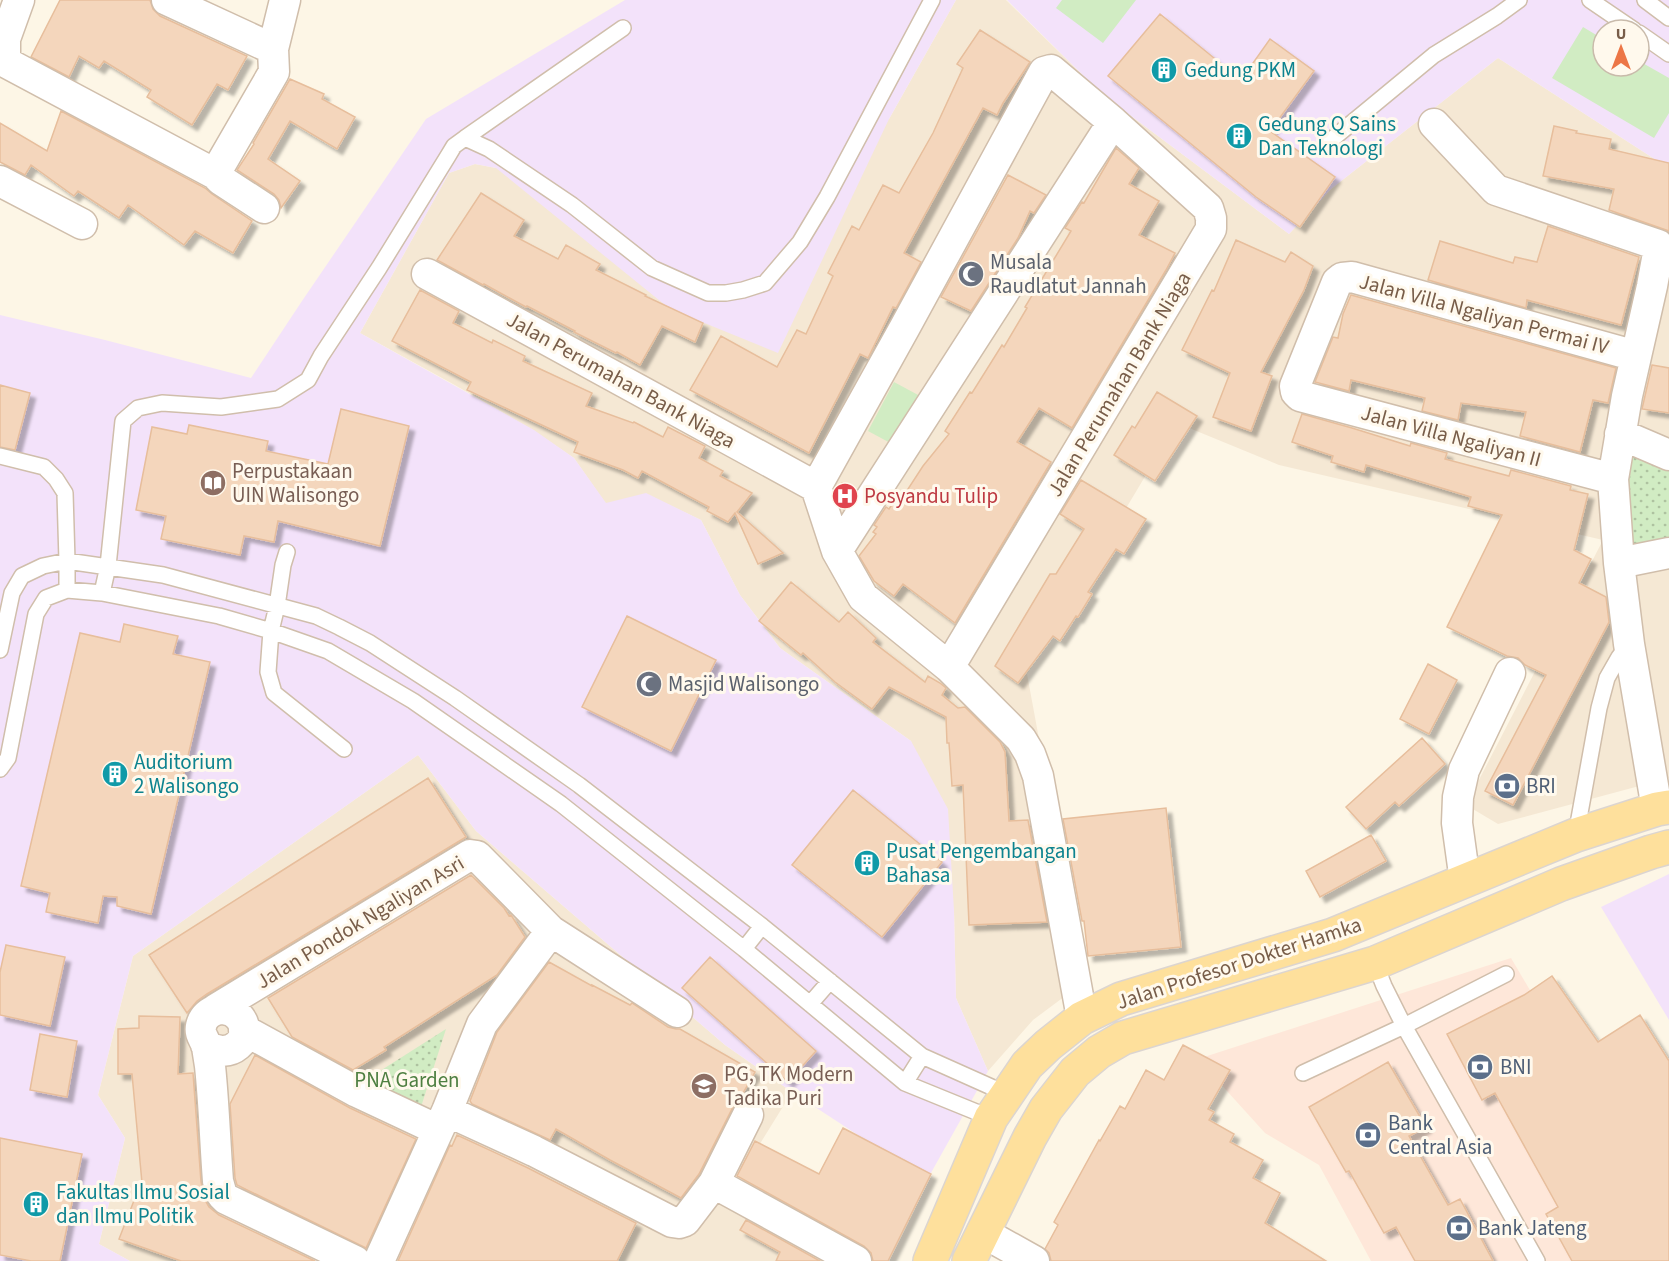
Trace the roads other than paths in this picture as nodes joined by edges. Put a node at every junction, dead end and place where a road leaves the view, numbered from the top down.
1 (19, 0) edge
2 (167, 0) edge
3 (285, 0) edge
4 (932, 0) edge
5 (1519, 0) edge
6 (1590, 0) edge
7 (1645, 0) edge
8 (1616, 18) edge
9 (1669, 18) edge
10 (623, 28) dead end
11 (1651, 41) edge
12 (273, 50) junction
13 (1669, 54) edge
14 (3, 68) edge
15 (1113, 122) junction
16 (1434, 124) dead end
17 (465, 138) junction
18 (1325, 145) dead end
19 (215, 174) junction
20 (0, 181) edge
21 (264, 208) dead end
22 (81, 224) dead end
23 (427, 274) dead end
24 (1661, 290) edge
25 (1636, 356) junction
26 (1295, 386) joint
27 (1620, 434) junction
28 (1669, 455) edge
29 (0, 456) edge
30 (1613, 478) junction
31 (816, 487) junction
32 (837, 551) junction
33 (287, 552) dead end
34 (1669, 553) edge
35 (67, 561) junction
36 (1619, 563) junction
37 (108, 566) junction
38 (67, 590) junction
39 (102, 593) junction
40 (277, 606) junction
41 (339, 627) junction
42 (271, 631) junction
43 (1629, 644) junction
44 (0, 650) edge
45 (328, 651) junction
46 (949, 667) junction
47 (1510, 673) dead end
48 (344, 748) dead end
49 (0, 770) edge
50 (579, 785) junction
51 (561, 804) junction
52 (1663, 808) edge
53 (1576, 835) junction
54 (1669, 847) edge
55 (1542, 849) junction
56 (1465, 881) junction
57 (1561, 884) junction
58 (762, 926) junction
59 (551, 931) junction
60 (744, 949) junction
61 (1376, 963) junction
62 (1506, 974) dead end
63 (830, 981) junction
64 (810, 1004) junction
65 (216, 1009) junction
66 (676, 1012) dead end
67 (1082, 1018) junction
68 (1404, 1026) junction
69 (244, 1030) junction
70 (207, 1045) junction
71 (922, 1056) junction
72 (1303, 1073) dead end
73 (905, 1083) junction
74 (999, 1106) junction
75 (1046, 1109) junction
76 (748, 1115) dead end
77 (443, 1121) junction
78 (1030, 1137) junction
79 (714, 1183) junction
80 (975, 1247) edge
81 (355, 1261) edge
82 (379, 1261) edge
83 (856, 1261) edge
84 (930, 1261) edge
85 (1034, 1261) edge
86 (1537, 1261) edge

1 - 14 street
2 - 12 street
3 - 12 street
4 - 17 lane
5 - 18 lane
6 - 8 lane
7 - 9 lane
10 - 17 lane
11 - 13 lane
12 - 19 street
14 - 19 street
15 - 31 street, Jalan Perumahan Bank Niaga
15 - 32 street
15 - 46 street, Jalan Perumahan Bank Niaga
16 - 24 street
17 - 37 lane
19 - 21 street
20 - 22 street
23 - 31 street, Jalan Perumahan Bank Niaga
24 - 25 street
25 - 26 street, Jalan Villa Ngaliyan Permai IV
25 - 27 street
26 - 30 street, Jalan Villa Ngaliyan II
27 - 28 street
27 - 30 street
29 - 35 lane
30 - 36 street
31 - 32 street
32 - 46 street
33 - 40 lane
34 - 36 street
35 - 37 lane
35 - 38 lane
35 - 44 lane
36 - 43 street
37 - 39 lane
37 - 40 lane
38 - 39 lane
38 - 49 lane
39 - 42 lane
40 - 41 lane
40 - 42 lane
41 - 45 lane
41 - 50 lane
42 - 45 lane
42 - 48 lane
43 - 52 street
43 - 53 lane
45 - 51 lane
46 - 67 street
47 - 56 street
50 - 51 lane
50 - 58 lane
51 - 60 lane
52 - 53 main road, Jalan Profesor Dokter Hamka
53 - 55 main road, Jalan Profesor Dokter Hamka
54 - 57 main road, Jalan Profesor Dokter Hamka
55 - 56 main road, Jalan Profesor Dokter Hamka
55 - 57 main road
56 - 67 main road, Jalan Profesor Dokter Hamka
57 - 61 main road, Jalan Profesor Dokter Hamka
58 - 60 lane
58 - 63 lane
59 - 65 street, Jalan Pondok Ngaliyan Asri
59 - 66 street, Jalan Pondok Ngaliyan Asri
59 - 77 street
60 - 64 lane
61 - 68 lane
61 - 75 main road, Jalan Profesor Dokter Hamka
62 - 68 lane
63 - 64 lane
63 - 71 lane
64 - 73 lane
65 - 69 street
65 - 70 street, Jalan Pondok Ngaliyan Asri
67 - 74 main road, Jalan Profesor Dokter Hamka
68 - 72 lane
68 - 86 lane
69 - 70 street
69 - 77 street
70 - 81 street, Jalan Pondok Ngaliyan Asri
71 - 73 lane
71 - 74 lane
73 - 74 lane
74 - 75 main road
74 - 78 main road
74 - 84 main road, Jalan Profesor Dokter Hamka
75 - 78 main road, Jalan Profesor Dokter Hamka
76 - 79 street
77 - 79 street
77 - 82 street
78 - 80 main road, Jalan Profesor Dokter Hamka
79 - 83 street
80 - 85 street

